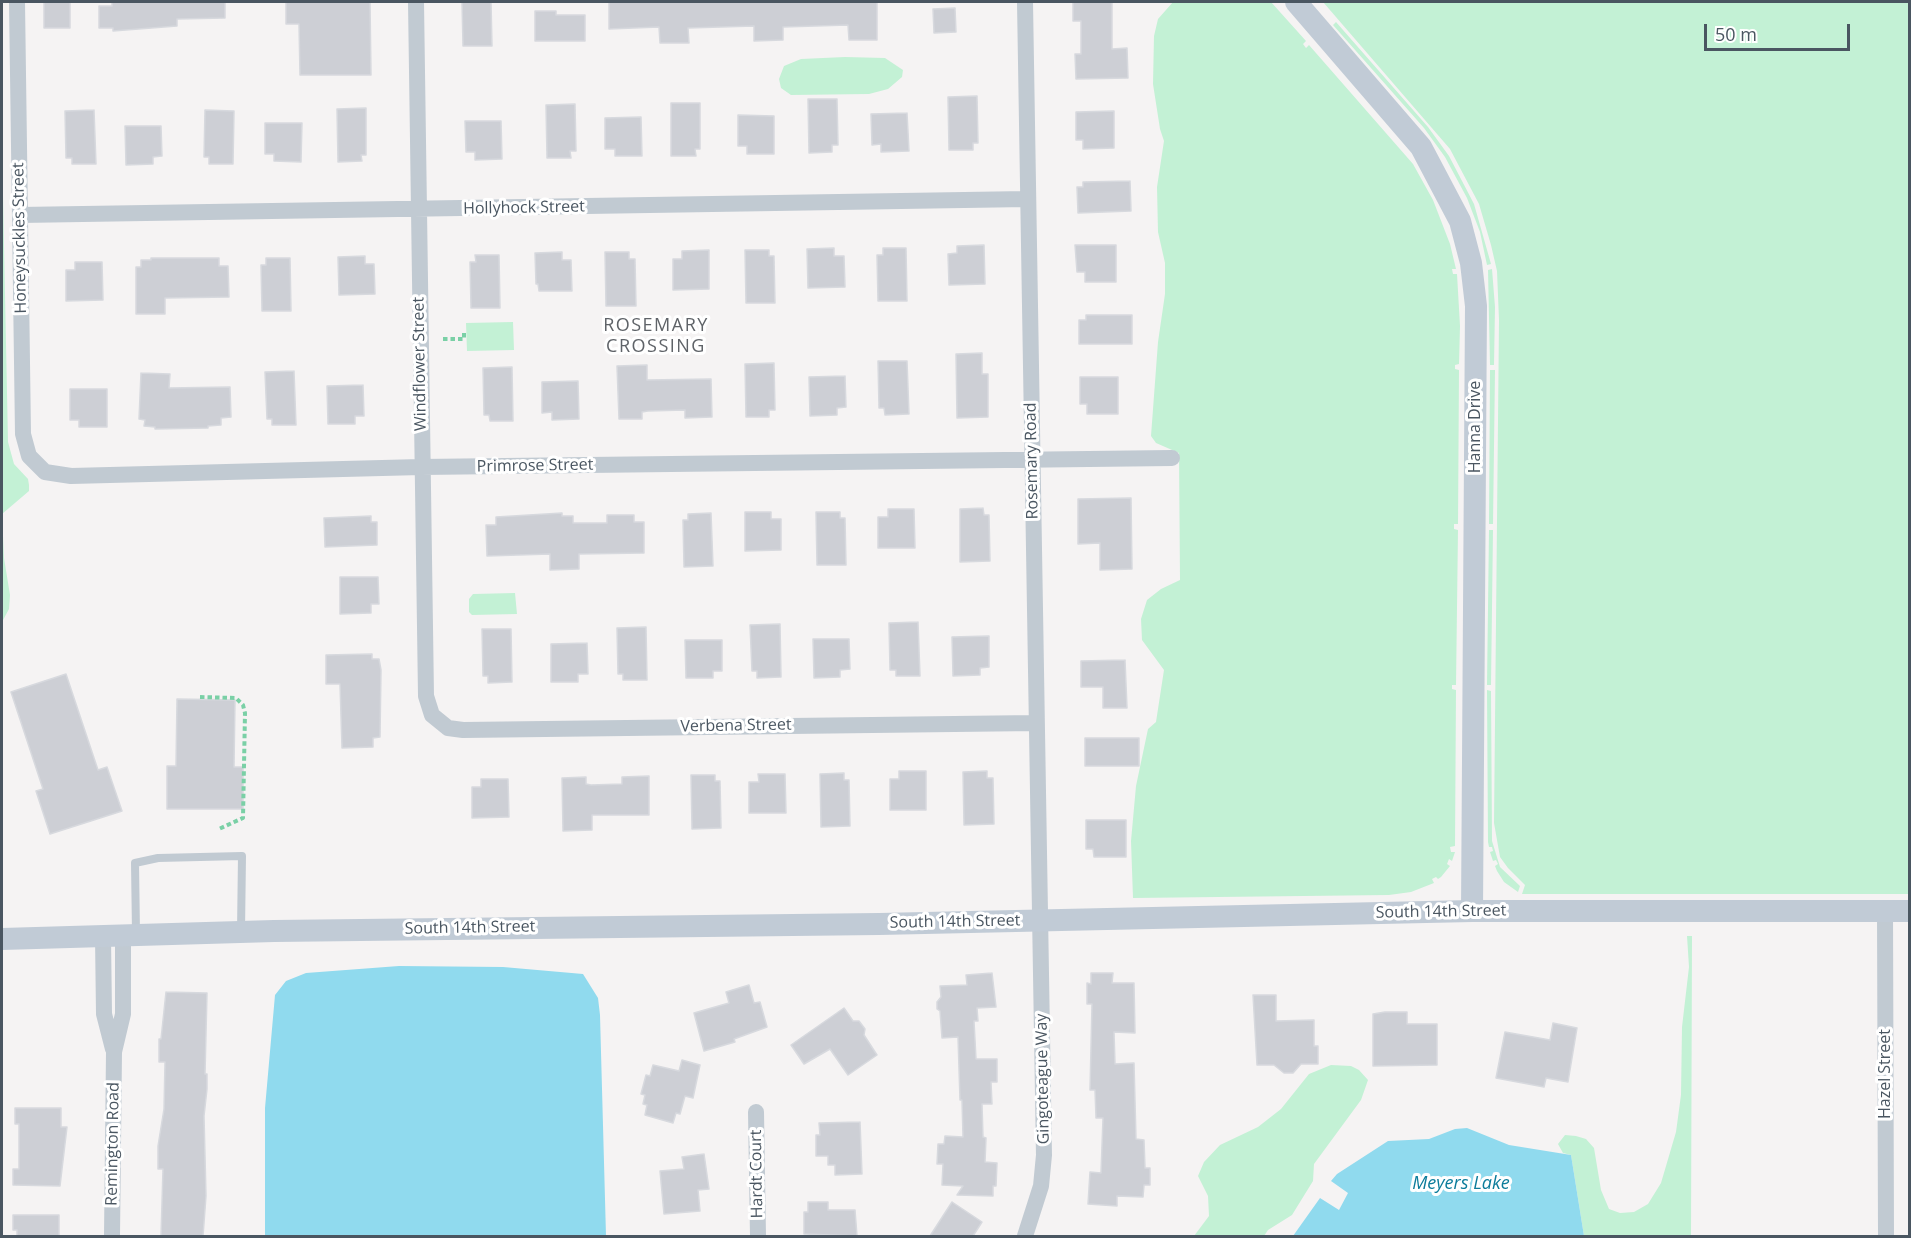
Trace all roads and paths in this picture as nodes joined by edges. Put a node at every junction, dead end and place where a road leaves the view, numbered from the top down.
1 (17, 2) edge
2 (416, 2) edge
3 (1025, 2) edge
4 (1296, 2) edge
5 (1027, 199) junction
6 (419, 210) junction
7 (20, 215) junction
8 (464, 338) dead end
9 (443, 339) dead end
10 (1172, 458) dead end
11 (1032, 460) junction
12 (421, 467) junction
13 (40, 469) joint
14 (200, 697) dead end
15 (439, 722) joint
16 (1036, 723) junction
17 (219, 829) dead end
18 (1472, 911) junction
19 (1885, 911) junction
20 (1910, 911) edge
21 (1040, 920) junction
22 (241, 932) junction
23 (120, 936) junction
24 (2, 939) edge
25 (756, 1112) dead end
26 (112, 1236) edge
27 (758, 1236) edge
28 (1025, 1236) edge
29 (1886, 1236) edge

1 - 7 street, Honeysuckles Street
2 - 6 street, Windflower Street
3 - 5 street, Rosemary Road
4 - 18 main road, Hanna Drive
5 - 6 street, Hollyhock Street
5 - 11 street, Rosemary Road
6 - 7 street, Hollyhock Street
6 - 12 street, Windflower Street
7 - 13 street, Honeysuckles Street
8 - 9 path
10 - 11 street, Primrose Street
11 - 12 street, Primrose Street
11 - 16 street, Rosemary Road
12 - 13 street, Primrose Street
12 - 15 street, Windflower Street
14 - 17 path
15 - 16 street, Verbena Street
16 - 21 street, Rosemary Road
18 - 19 main road, South 14th Street
18 - 21 main road, South 14th Street
19 - 20 main road, South 14th Street
19 - 29 street, Hazel Street
21 - 22 main road, South 14th Street
21 - 28 street, Gingoteague Way
22 - 23 main road, South 14th Street
22 - 23 lane
23 - 24 main road, South 14th Street
23 - 26 street, Remington Road
25 - 27 street, Hardt Court

